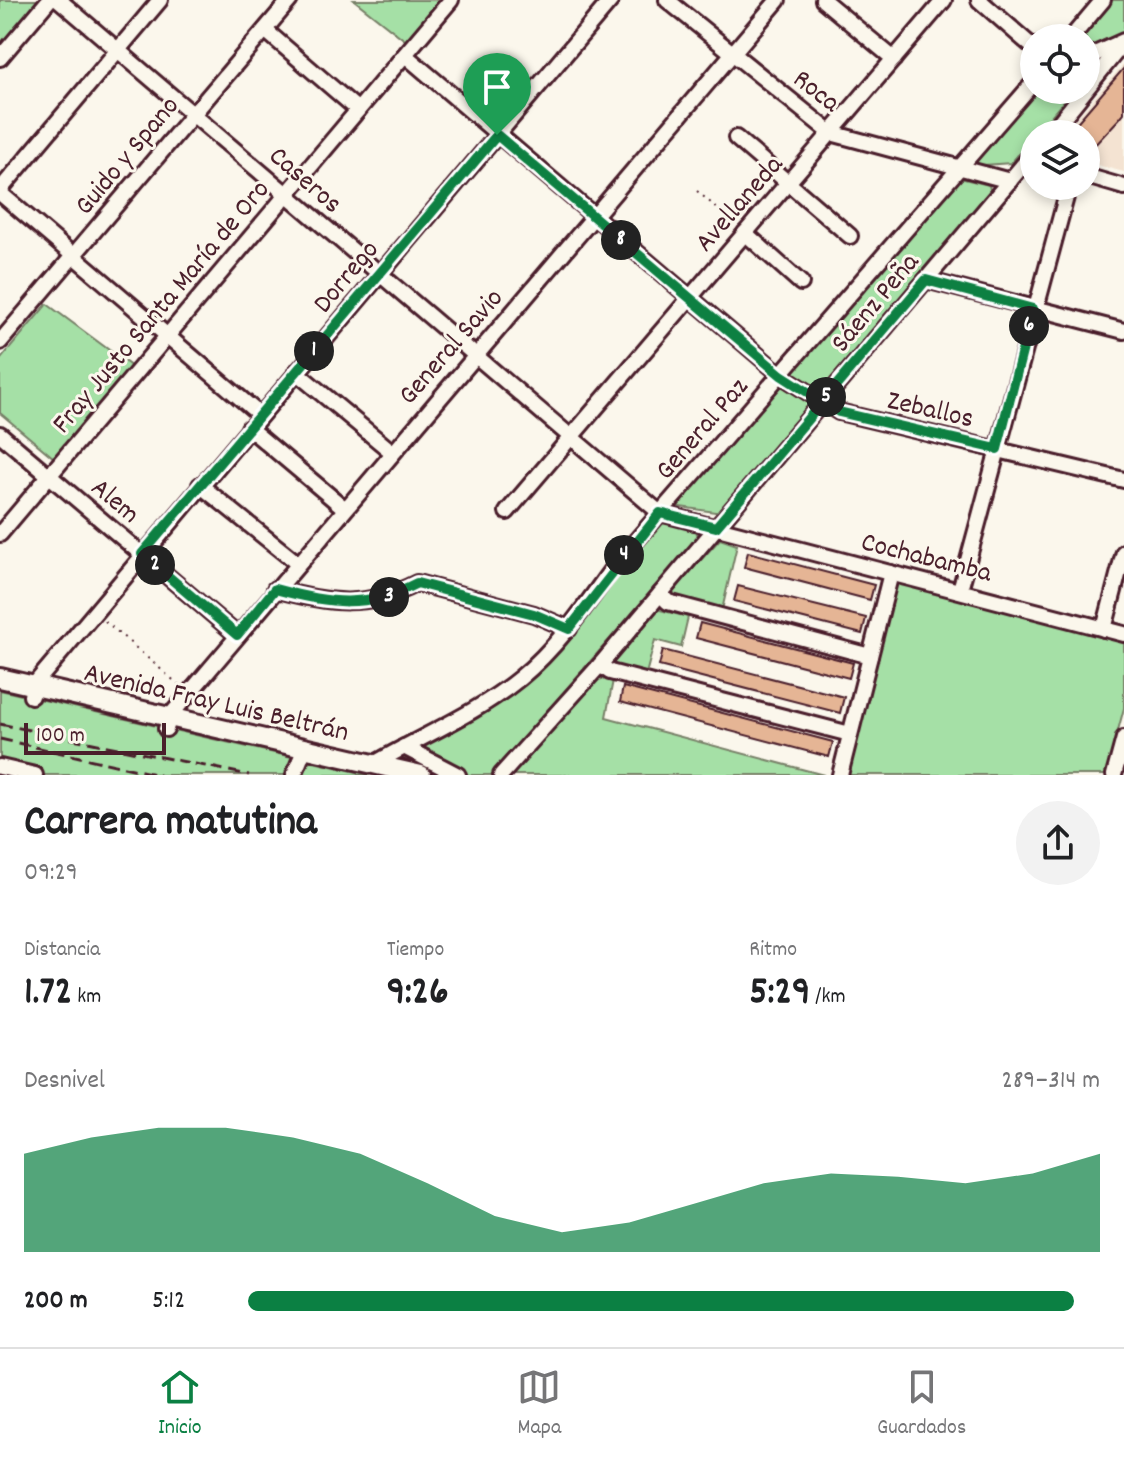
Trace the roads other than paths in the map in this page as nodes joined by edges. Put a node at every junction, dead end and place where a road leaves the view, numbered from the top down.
1 (49, 0) edge
2 (59, 0) edge
3 (160, 0) edge
4 (290, 0) edge
5 (611, 0) edge
6 (667, 0) edge
7 (778, 0) edge
8 (823, 0) edge
9 (944, 0) edge
10 (979, 0) edge
11 (1103, 0) edge
12 (450, 1) edge
13 (1083, 24) edge
14 (265, 30) junction
15 (1020, 36) edge
16 (1124, 42) edge
17 (117, 51) junction
18 (1100, 52) edge
19 (732, 54) junction
20 (405, 55) junction
21 (0, 58) edge
22 (894, 59) junction
23 (1020, 98) edge
24 (1071, 104) edge
25 (1071, 109) junction
26 (358, 110) junction
27 (193, 114) junction
28 (1062, 120) edge
29 (831, 133) junction
30 (497, 135) junction
31 (736, 138) dead end
32 (961, 168) junction
33 (1020, 171) edge
34 (1100, 180) edge
35 (1010, 181) junction
36 (788, 183) junction
37 (1124, 187) edge
38 (0, 191) edge
39 (287, 194) junction
40 (1065, 200) edge
41 (593, 216) junction
42 (745, 233) junction
43 (850, 236) dead end
44 (74, 254) junction
45 (379, 274) junction
46 (926, 280) junction
47 (801, 283) dead end
48 (689, 298) junction
49 (1033, 309) junction
50 (1124, 331) edge
51 (168, 335) junction
52 (0, 342) edge
53 (475, 355) junction
54 (296, 372) junction
55 (781, 375) junction
56 (823, 400) junction
57 (260, 415) junction
58 (249, 428) junction
59 (0, 434) edge
60 (571, 436) junction
61 (997, 449) junction
62 (392, 452) junction
63 (49, 475) junction
64 (1124, 480) edge
65 (200, 485) junction
66 (344, 508) junction
67 (507, 512) dead end
68 (660, 513) junction
69 (716, 527) junction
70 (0, 534) edge
71 (1124, 552) edge
72 (142, 554) junction
73 (297, 563) junction
74 (891, 573) junction
75 (275, 589) junction
76 (960, 590) junction
77 (660, 594) junction
78 (569, 629) junction
79 (1104, 629) junction
80 (1124, 634) edge
81 (237, 635) junction
82 (870, 656) junction
83 (600, 665) junction
84 (0, 678) edge
85 (0, 690) edge
86 (32, 691) junction
87 (168, 722) junction
88 (850, 734) junction
89 (1124, 738) edge
90 (404, 747) junction
91 (300, 762) edge
92 (0, 767) edge
93 (371, 770) edge
94 (35, 775) edge
95 (421, 775) edge
96 (458, 775) edge
97 (501, 775) edge
98 (840, 775) edge
99 (1114, 775) edge

1 - 21 street
2 - 17 street, Caseros
3 - 17 street
4 - 14 street, Guido y Spano
5 - 30 street, Dorrego
6 - 19 street, Roca
7 - 19 street, General Savio
8 - 22 street
9 - 22 street, Avellaneda
10 - 15 street
11 - 13 street
12 - 20 street, Fray Justo Santa María de Oro
14 - 26 street
14 - 27 street, Guido y Spano
16 - 18 street
16 - 25 street
17 - 27 street, Caseros
17 - 38 street
19 - 29 street, Roca
19 - 41 street, General Savio
20 - 26 street, Fray Justo Santa María de Oro
20 - 30 street, Zeballos
22 - 29 street, Avellaneda
23 - 32 street, General Paz
24 - 25 street
25 - 28 street
26 - 39 street, Fray Justo Santa María de Oro
27 - 39 street, Caseros
27 - 44 street, Guido y Spano
29 - 32 street, Roca
29 - 36 street, Avellaneda
30 - 41 street, Zeballos
30 - 45 street, Dorrego
31 - 36 street
32 - 35 street, Roca
32 - 55 street, General Paz
33 - 35 street, Sáenz Peña
34 - 37 street
35 - 46 street, Sáenz Peña
36 - 42 street, Avellaneda
36 - 43 street
38 - 44 street
39 - 45 street, Caseros
39 - 51 street, Fray Justo Santa María de Oro
40 - 49 street
41 - 48 street, Zeballos
41 - 53 street, General Savio
42 - 47 street
42 - 48 street, Avellaneda
44 - 51 street
44 - 52 street, Guido y Spano
45 - 53 street, Caseros
45 - 54 street, Dorrego
46 - 49 street
46 - 56 street, Sáenz Peña
48 - 55 street, Zeballos
48 - 60 street, Avellaneda
49 - 50 street
49 - 61 street
51 - 57 street
51 - 63 street, Fray Justo Santa María de Oro
53 - 60 street, Caseros
53 - 62 street, General Savio
54 - 57 street, Dorrego
54 - 62 street
55 - 56 street, Zeballos
55 - 68 street, General Paz
56 - 61 street, Zeballos
56 - 69 street, Sáenz Peña
57 - 58 street, Dorrego
58 - 65 street, Dorrego
58 - 66 street
59 - 63 street, Alem
60 - 67 street, Avellaneda
60 - 68 street, Caseros
61 - 64 street, Zeballos
61 - 76 street
62 - 66 street, General Savio
63 - 70 street, Fray Justo Santa María de Oro
63 - 72 street, Alem
65 - 72 street, Dorrego
65 - 73 street
66 - 73 street, General Savio
68 - 69 street, Caseros
68 - 78 street, General Paz
69 - 74 street, Cochabamba
69 - 77 street, Sáenz Peña
71 - 79 street
72 - 81 street, Alem
72 - 86 street, Dorrego
73 - 75 street, General Savio
74 - 76 street, Cochabamba
74 - 82 street
75 - 78 street
75 - 81 street, General Savio
76 - 79 street, Cochabamba
77 - 82 street
77 - 83 street, Sáenz Peña
78 - 90 street, General Paz
79 - 80 street, Cochabamba
81 - 87 street, General Savio
82 - 88 street
83 - 88 street
83 - 97 street, Sáenz Peña
84 - 86 main road, Avenida Fray Luis Beltrán
85 - 86 main road, Avenida Fray Luis Beltrán
86 - 87 main road, Avenida Fray Luis Beltrán
87 - 91 main road, Avenida Fray Luis Beltrán
88 - 98 street
89 - 99 street
90 - 93 street, General Paz
90 - 96 street
91 - 93 main road, Avenida Fray Luis Beltrán
92 - 94 street
93 - 95 main road, Avenida Fray Luis Beltrán

